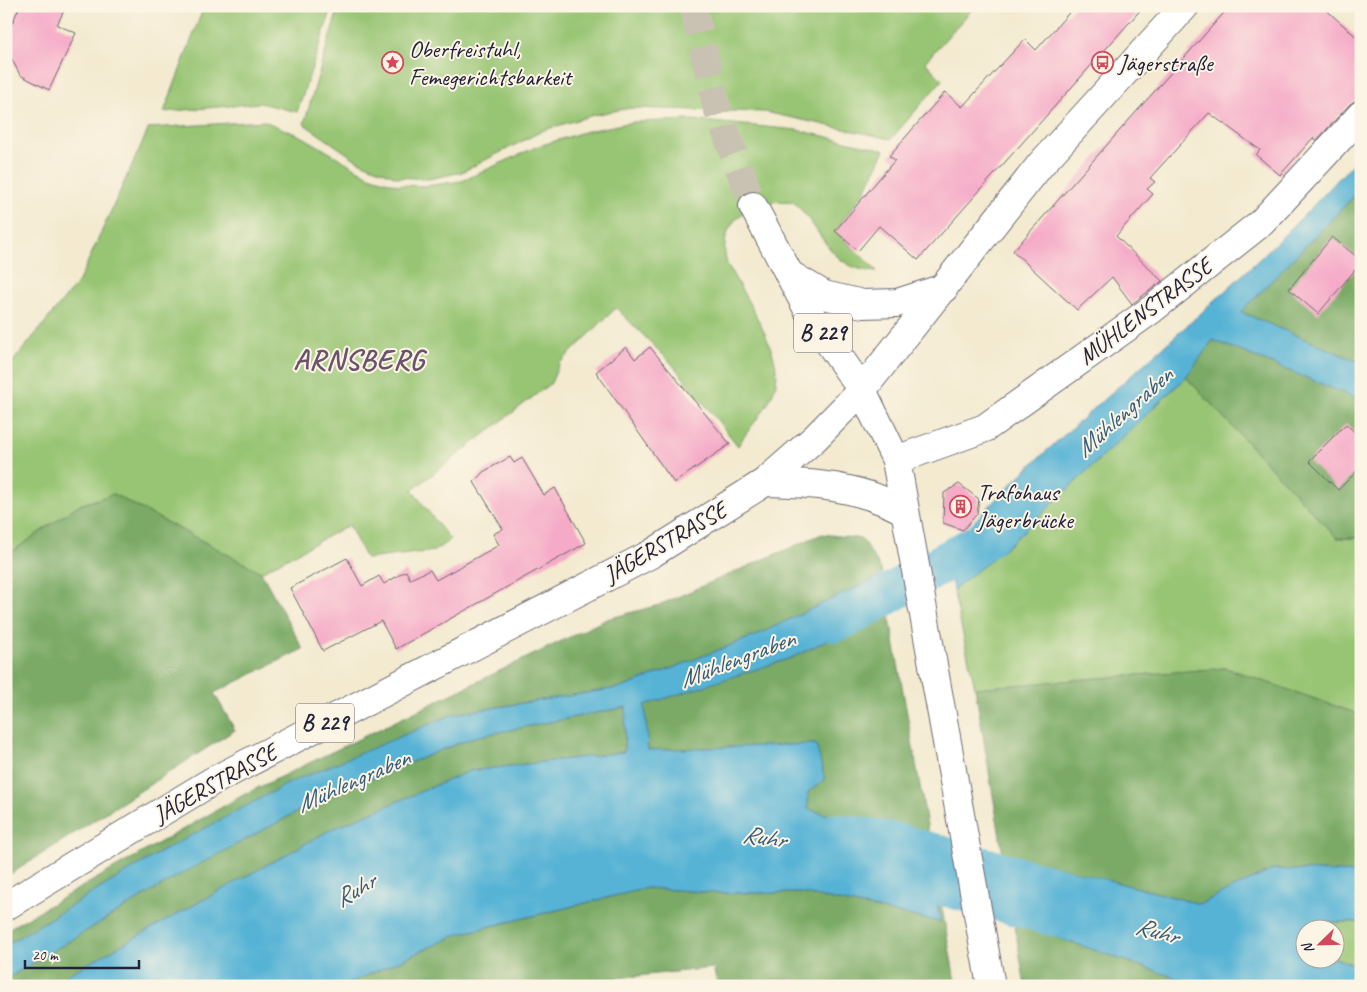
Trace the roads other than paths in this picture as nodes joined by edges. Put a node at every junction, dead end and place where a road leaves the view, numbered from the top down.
1 (1185, 6) edge
2 (1361, 115) edge
3 (754, 206) tunnel mouth
4 (788, 274) junction
5 (944, 288) junction
6 (862, 390) junction
7 (896, 460) junction
8 (765, 482) junction
9 (903, 510) junction
10 (6, 906) edge
11 (992, 986) edge

1 - 5 main road, JÄGERSTRASSE
2 - 7 main road, MÜHLENSTRASSE
3 - 4 main road, B 229
4 - 5 main road
4 - 6 main road, B 229
5 - 6 main road, JÄGERSTRASSE
6 - 7 main road
6 - 8 main road, JÄGERSTRASSE / B 229
7 - 9 main road
8 - 9 main road
8 - 10 main road, JÄGERSTRASSE / B 229
9 - 11 main road

